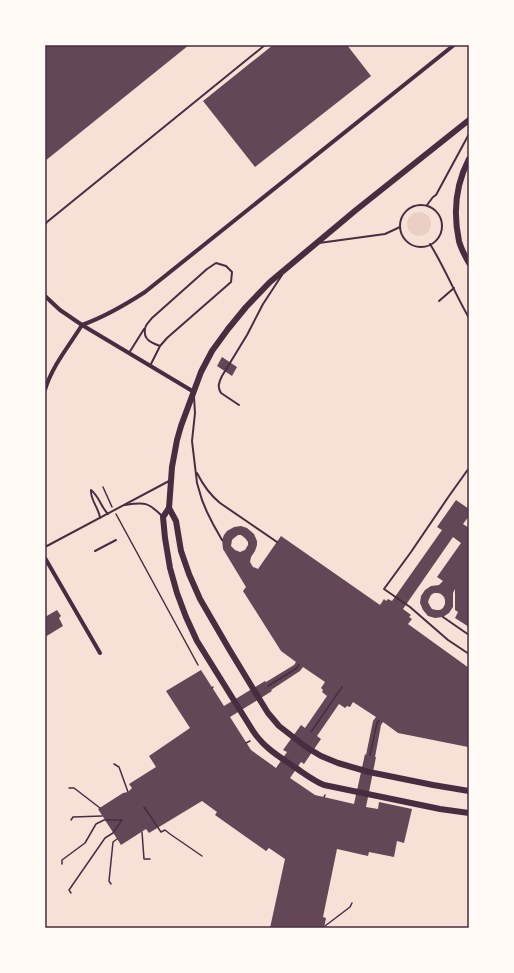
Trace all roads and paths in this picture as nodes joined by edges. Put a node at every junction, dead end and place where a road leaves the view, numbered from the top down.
1 (265, 45) edge
2 (454, 45) edge
3 (469, 120) edge
4 (469, 134) edge
5 (469, 160) edge
6 (427, 205) junction
7 (45, 225) edge
8 (400, 227) junction
9 (315, 244) junction
10 (430, 244) junction
11 (469, 264) edge
12 (287, 268) junction
13 (454, 288) junction
14 (45, 296) edge
15 (439, 301) dead end
16 (469, 318) edge
17 (82, 325) junction
18 (145, 328) junction
19 (160, 346) junction
20 (129, 353) junction
21 (150, 366) junction
22 (45, 390) edge
23 (194, 392) junction
24 (239, 405) dead end
25 (469, 468) edge
26 (196, 472) junction
27 (170, 480) junction
28 (103, 487) dead end
29 (122, 506) junction
30 (169, 508) junction
31 (114, 510) junction
32 (108, 514) junction
33 (163, 517) junction
34 (100, 518) junction
35 (116, 540) dead end
36 (222, 540) dead end
37 (277, 542) dead end
38 (45, 548) edge
39 (95, 551) dead end
40 (45, 558) edge
41 (442, 617) dead end
42 (469, 635) edge
43 (100, 653) dead end
44 (469, 654) edge
45 (299, 664) dead end
46 (198, 665) dead end
47 (268, 686) dead end
48 (342, 687) dead end
49 (379, 720) dead end
50 (311, 732) dead end
51 (250, 741) dead end
52 (246, 743) dead end
53 (370, 756) dead end
54 (114, 764) dead end
55 (69, 788) dead end
56 (469, 791) edge
57 (128, 792) dead end
58 (144, 807) dead end
59 (100, 808) dead end
60 (469, 813) edge
61 (102, 816) dead end
62 (71, 820) dead end
63 (142, 832) dead end
64 (117, 839) dead end
65 (202, 856) dead end
66 (150, 860) dead end
67 (62, 864) dead end
68 (111, 884) dead end
69 (71, 893) dead end
70 (352, 903) dead end
71 (325, 926) dead end

1 - 7 lane
2 - 17 street
3 - 9 main road
4 - 6 lane
5 - 11 main road
6 - 8 lane
6 - 10 lane
8 - 9 lane
8 - 10 lane
9 - 12 main road
10 - 13 lane
12 - 23 main road
12 - 24 lane
13 - 15 lane
13 - 16 lane
14 - 17 street
17 - 20 street
17 - 22 street
18 - 19 lane
18 - 19 lane
18 - 20 lane
19 - 21 lane
20 - 21 street
21 - 23 street
23 - 26 lane
23 - 27 main road
25 - 44 lane
26 - 36 lane
26 - 37 lane
27 - 29 lane
27 - 30 main road
28 - 31 path
29 - 31 lane
29 - 33 lane
30 - 33 main road
30 - 56 main road
31 - 32 lane
31 - 46 path
32 - 34 lane
32 - 34 lane
33 - 60 main road
34 - 38 lane
35 - 39 lane
40 - 43 street
41 - 42 lane
45 - 47 path
48 - 50 path
49 - 53 path
51 - 52 path
54 - 57 path
55 - 59 path
58 - 65 path
61 - 62 path
63 - 66 path
64 - 68 path
67 - 69 path
70 - 71 path

